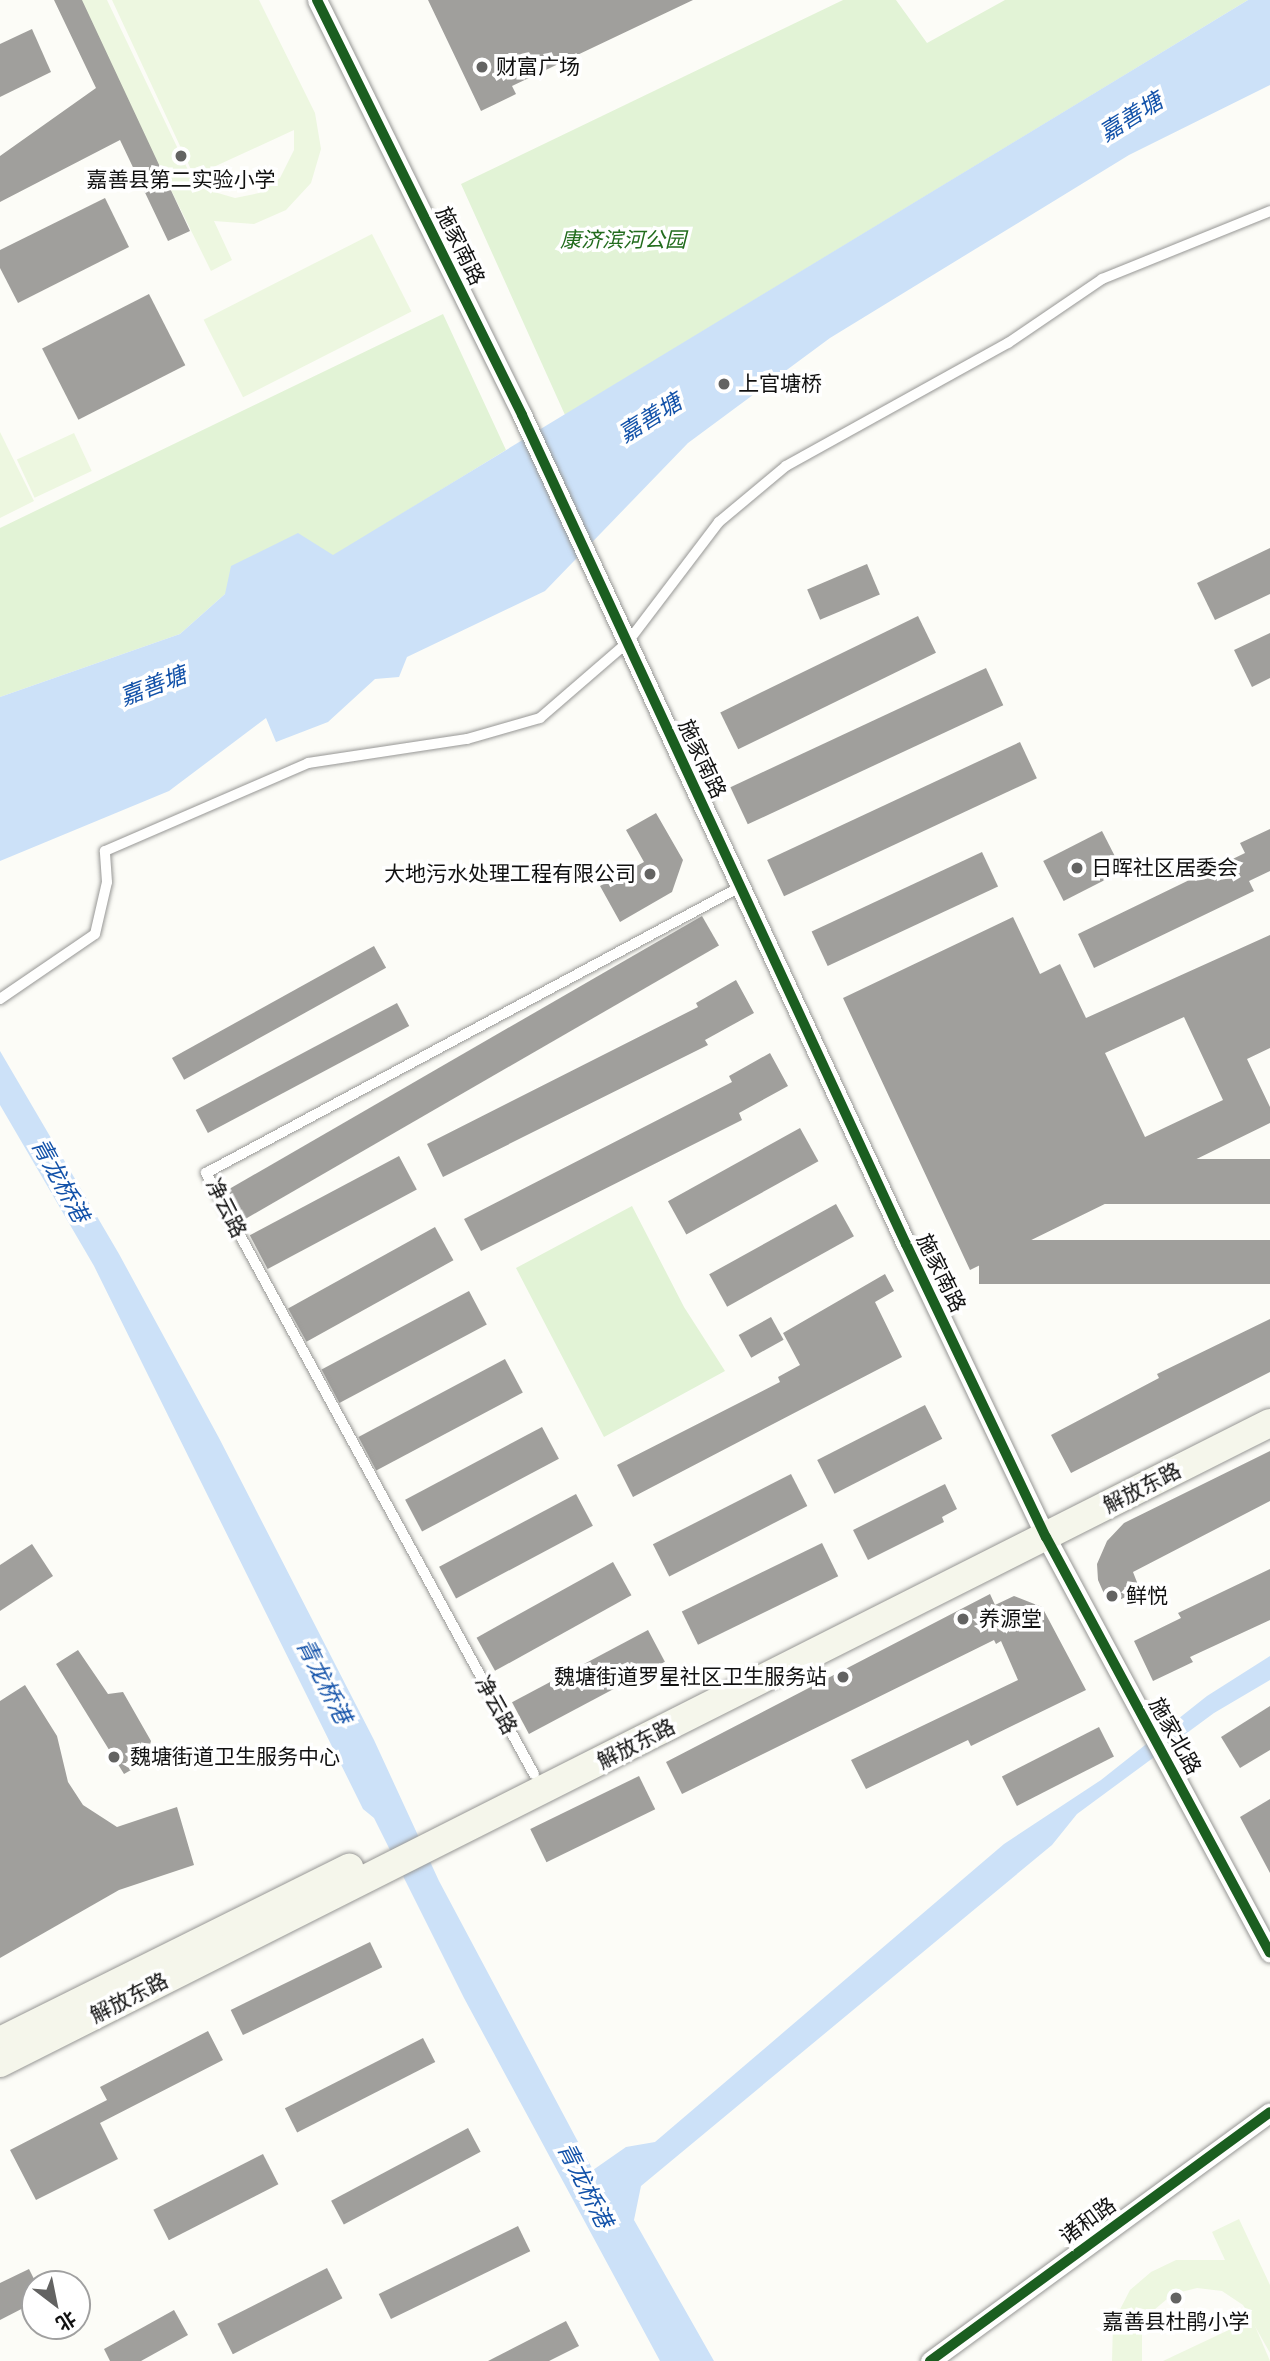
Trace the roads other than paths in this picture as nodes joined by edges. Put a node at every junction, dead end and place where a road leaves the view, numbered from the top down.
1 (317, 0) edge
2 (1270, 211) edge
3 (627, 643) junction
4 (740, 887) junction
5 (0, 999) edge
6 (1270, 1403) edge
7 (1270, 1423) edge
8 (1042, 1529) junction
9 (534, 1774) junction
10 (442, 1832) junction
11 (1270, 1953) edge
12 (1, 2054) edge
13 (1270, 2112) edge
14 (930, 2361) edge

1 - 3 street, 施家南路
2 - 3 lane
3 - 4 street, 施家南路
3 - 5 lane
4 - 8 street, 施家南路
4 - 9 lane, 净云路
6 - 8 main road, 解放东路
7 - 8 main road, 解放东路
8 - 9 main road, 解放东路
8 - 10 main road, 解放东路
8 - 11 street, 施家北路
9 - 10 main road, 解放东路
10 - 12 main road, 解放东路
13 - 14 street, 诸和路

